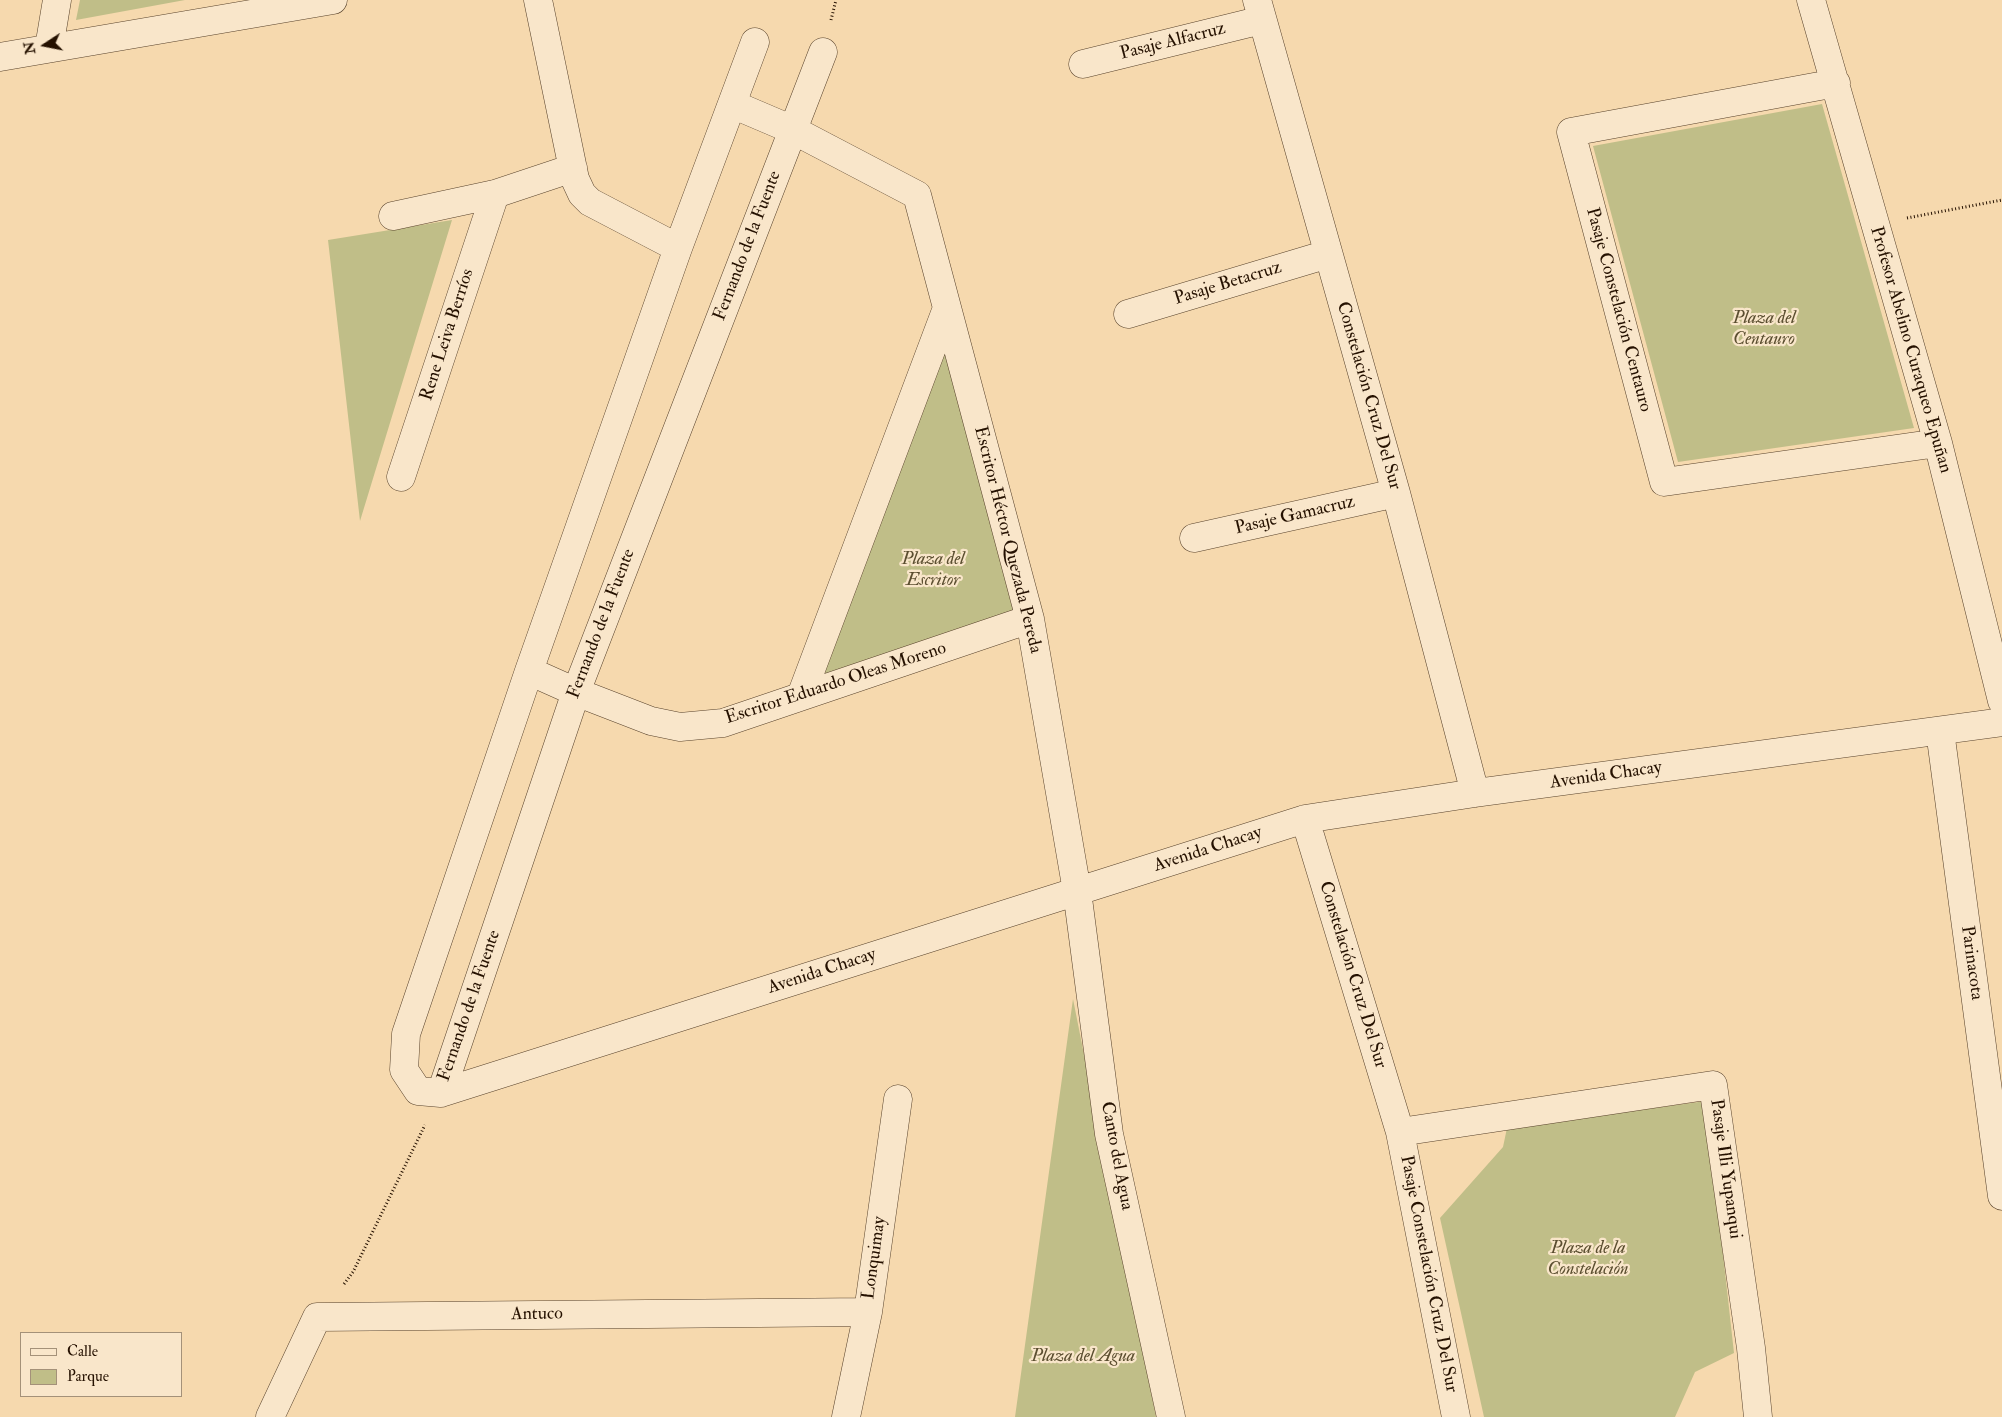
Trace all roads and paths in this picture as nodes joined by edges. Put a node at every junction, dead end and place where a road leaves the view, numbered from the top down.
1 (56, 0) edge
2 (333, 0) edge
3 (538, 0) edge
4 (1811, 0) edge
5 (292, 3) edge
6 (1260, 10) edge
7 (755, 42) dead end
8 (49, 48) junction
9 (823, 52) dead end
10 (0, 57) edge
11 (1084, 64) dead end
12 (1836, 83) junction
13 (732, 104) junction
14 (793, 130) junction
15 (573, 168) junction
16 (495, 194) junction
17 (2002, 200) edge
18 (393, 216) dead end
19 (1875, 223) junction
20 (678, 248) junction
21 (1328, 254) junction
22 (947, 308) junction
23 (1128, 314) dead end
24 (1938, 443) junction
25 (401, 477) dead end
26 (1396, 493) junction
27 (1194, 538) dead end
28 (1030, 619) junction
29 (529, 671) junction
30 (576, 692) junction
31 (801, 696) junction
32 (2002, 701) edge
33 (2002, 722) edge
34 (1940, 731) junction
35 (1475, 793) junction
36 (1304, 819) junction
37 (1077, 892) junction
38 (441, 1093) junction
39 (898, 1098) dead end
40 (1400, 1132) junction
41 (2002, 1196) edge
42 (868, 1312) junction
43 (316, 1317) junction
44 (270, 1417) edge
45 (846, 1417) edge
46 (1170, 1417) edge
47 (1456, 1417) edge
48 (1758, 1417) edge

1 - 8 street
2 - 5 street
3 - 15 street
4 - 12 street, Profesor Abelino Curaqueo Epuñan
5 - 8 street
6 - 11 street, Pasaje Alfacruz
6 - 21 street, Constelación Cruz Del Sur
7 - 13 street, Fernando de la Fuente
8 - 10 street
9 - 14 street, Fernando de la Fuente
12 - 19 street, Profesor Abelino Curaqueo Epuñan
12 - 24 street, Pasaje Constelación Centauro
13 - 14 street, Escritor Héctor Quezada Pereda
13 - 20 street, Fernando de la Fuente
14 - 22 street, Escritor Héctor Quezada Pereda
14 - 30 street, Fernando de la Fuente
15 - 16 street
15 - 20 street
16 - 18 street
16 - 25 street, Rene Leiva Berríos
17 - 19 path
19 - 24 street, Profesor Abelino Curaqueo Epuñan
20 - 29 street, Fernando de la Fuente
21 - 23 street, Pasaje Betacruz
21 - 26 street, Constelación Cruz Del Sur
22 - 28 street, Escritor Héctor Quezada Pereda
22 - 31 street
24 - 32 street, Profesor Abelino Curaqueo Epuñan
26 - 27 street, Pasaje Gamacruz
26 - 35 street, Constelación Cruz Del Sur
28 - 31 street, Escritor Eduardo Oleas Moreno
28 - 37 street, Escritor Héctor Quezada Pereda
29 - 30 street, Escritor Eduardo Oleas Moreno
29 - 38 street, Fernando de la Fuente
30 - 31 street, Escritor Eduardo Oleas Moreno
30 - 38 street, Fernando de la Fuente
33 - 34 street, Avenida Chacay
34 - 35 street, Avenida Chacay
34 - 41 street, Parinacota
35 - 36 street, Avenida Chacay
36 - 37 street, Avenida Chacay
36 - 40 street, Constelación Cruz Del Sur
37 - 38 street, Avenida Chacay
37 - 46 street, Canto del Agua
38 - 43 path
39 - 42 street, Lonquimay
40 - 47 street, Pasaje Constelación Cruz Del Sur
40 - 48 street, Pasaje Illi Yupanqui
42 - 43 street, Antuco
42 - 45 street, Lonquimay
43 - 44 street

